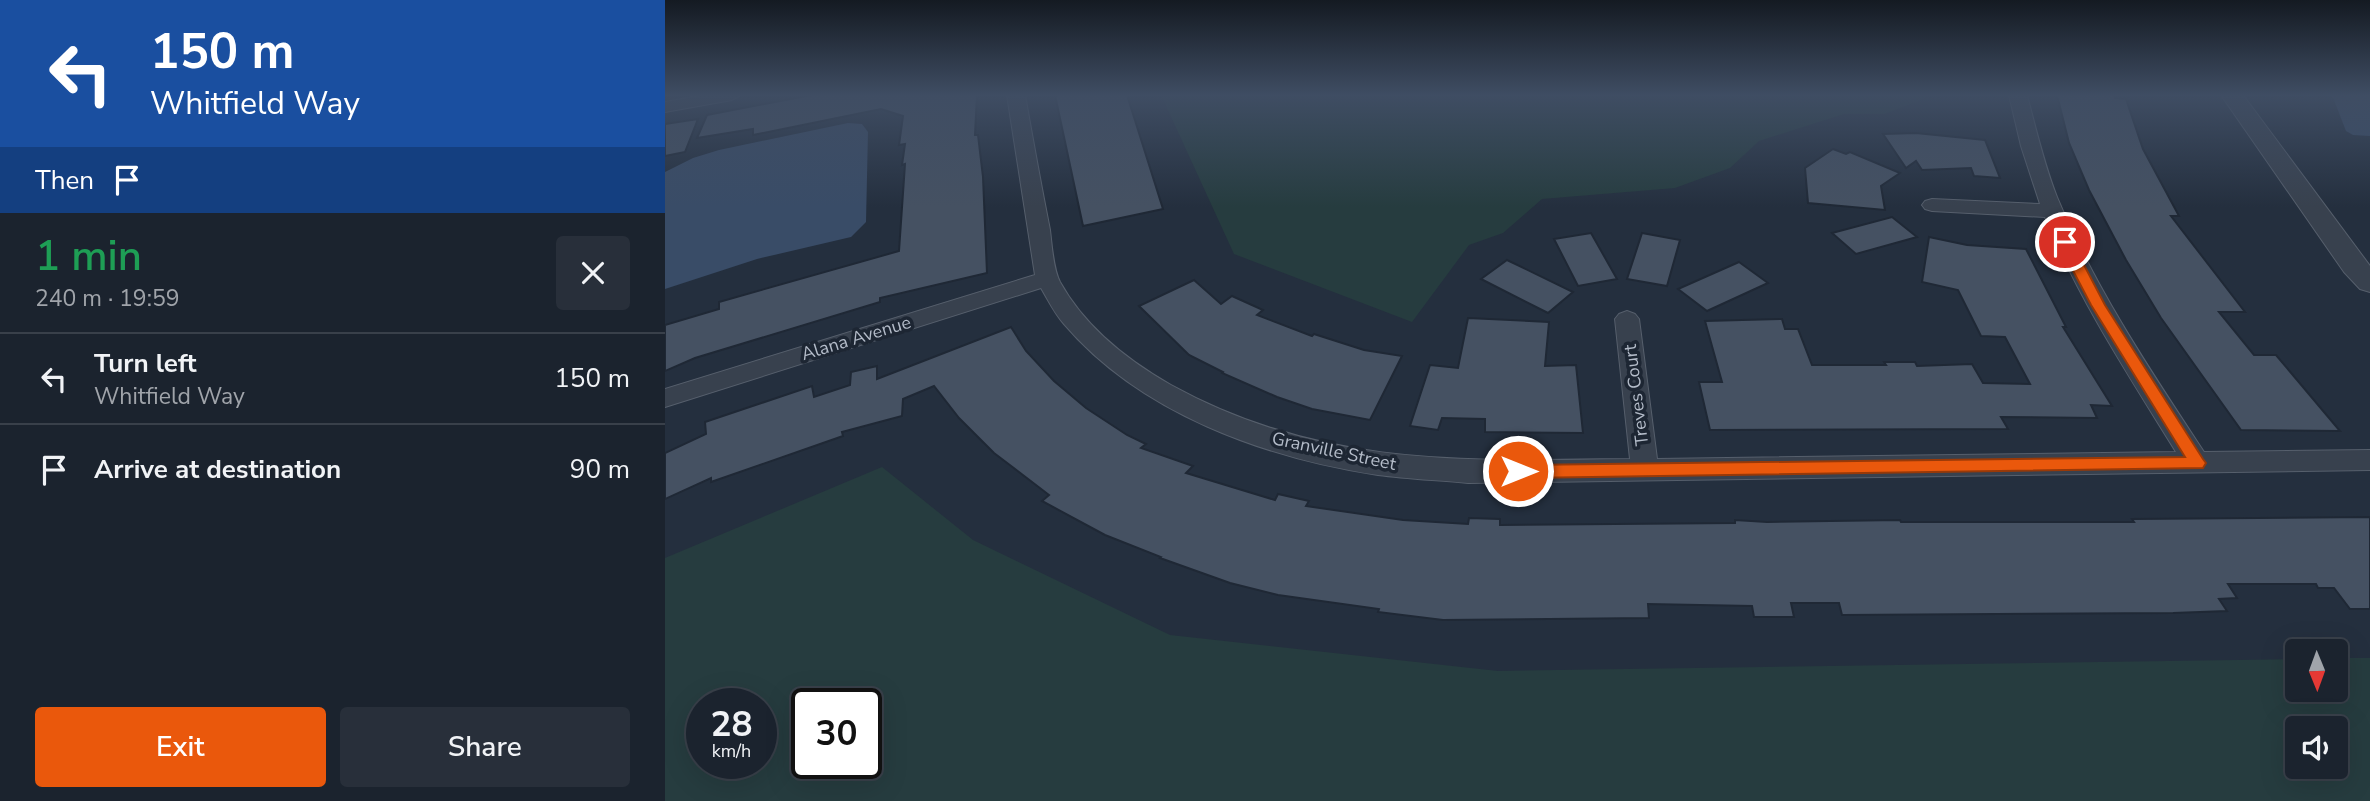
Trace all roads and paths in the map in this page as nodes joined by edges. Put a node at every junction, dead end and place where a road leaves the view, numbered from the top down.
1 (1022, 132) edge
2 (2025, 132) edge
3 (2259, 132) edge
4 (1932, 205) dead end
5 (2050, 211) junction
6 (1047, 279) junction
7 (2370, 283) edge
8 (1627, 319) dead end
9 (665, 398) edge
10 (2370, 460) edge
11 (2197, 463) junction
12 (1645, 471) junction

1 - 6 street, Granville Street
2 - 5 street
3 - 7 street
4 - 5 street
5 - 11 street
6 - 9 street, Alana Avenue
6 - 12 street, Granville Street
8 - 12 street, Treves Court
10 - 11 street, Granville Street
11 - 12 street, Granville Street

